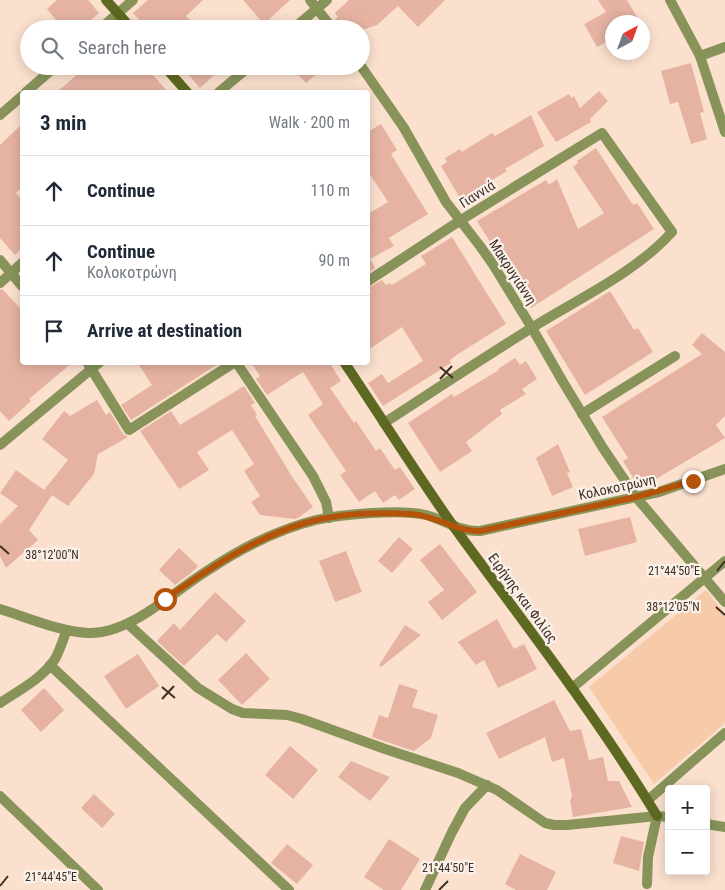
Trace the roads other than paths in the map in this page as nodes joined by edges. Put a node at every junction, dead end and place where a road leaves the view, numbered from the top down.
1 (106, 0) edge
2 (133, 0) edge
3 (310, 0) edge
4 (327, 0) edge
5 (670, 0) edge
6 (317, 9) junction
7 (118, 13) junction
8 (110, 20) edge
9 (124, 20) edge
10 (304, 20) edge
11 (326, 20) edge
12 (725, 47) edge
13 (700, 56) junction
14 (46, 75) edge
15 (172, 75) edge
16 (239, 75) edge
17 (367, 75) edge
18 (28, 90) edge
19 (185, 90) edge
20 (221, 90) edge
21 (20, 98) edge
22 (0, 115) edge
23 (725, 132) edge
24 (460, 220) junction
25 (0, 260) edge
26 (20, 266) edge
27 (12, 273) junction
28 (370, 280) edge
29 (0, 283) edge
30 (20, 283) edge
31 (532, 328) junction
32 (675, 356) dead end
33 (93, 365) edge
34 (231, 365) edge
35 (238, 365) edge
36 (346, 365) edge
37 (582, 414) junction
38 (384, 423) junction
39 (0, 445) edge
40 (725, 470) edge
41 (636, 497) junction
42 (329, 518) junction
43 (454, 527) junction
44 (725, 561) edge
45 (705, 578) junction
46 (725, 602) edge
47 (0, 609) edge
48 (128, 624) junction
49 (67, 630) junction
50 (50, 665) junction
51 (572, 688) junction
52 (0, 703) edge
53 (725, 733) edge
54 (487, 785) junction
55 (0, 796) edge
56 (648, 800) junction
57 (657, 816) junction
58 (665, 817) edge
59 (710, 825) edge
60 (725, 827) edge
61 (647, 884) dead end
62 (98, 890) edge
63 (289, 890) edge
64 (425, 890) edge

1 - 7 street
2 - 7 street
3 - 6 street
4 - 6 street
5 - 13 street
6 - 10 street
6 - 11 street
7 - 8 street
7 - 9 street
12 - 13 street
13 - 23 street
14 - 18 street
15 - 19 street
16 - 20 street
17 - 24 street, Μακρυγιάννη
21 - 22 street
24 - 28 street, Γιαννιά
24 - 31 street, Μακρυγιάννη
24 - 31 street, Γιαννιά
25 - 27 street
26 - 27 street
27 - 29 street
27 - 30 street
31 - 37 street, Μακρυγιάννη
31 - 38 street
32 - 37 street
33 - 34 street
33 - 39 street
35 - 42 street
36 - 38 street, Ειρήνης και Φιλίας
37 - 41 street, Μακρυγιάννη
38 - 43 street, Ειρήνης και Φιλίας
40 - 41 street, Κολοκοτρώνη
41 - 43 street, Κολοκοτρώνη
41 - 45 street, Μακρυγιάννη
42 - 43 street, Κολοκοτρώνη
42 - 48 street, Κολοκοτρώνη
43 - 51 street, Ειρήνης και Φιλίας
44 - 45 street
45 - 46 street, Μακρυγιάννη
45 - 51 street
47 - 49 street, Κολοκοτρώνη
48 - 49 street, Κολοκοτρώνη
48 - 54 street
49 - 50 street
50 - 52 street
50 - 63 street
51 - 56 street, Ειρήνης και Φιλίας
53 - 56 street
54 - 57 street
54 - 64 street
55 - 62 street
56 - 57 street, Ειρήνης και Φιλίας
57 - 58 street
57 - 61 street
59 - 60 street

